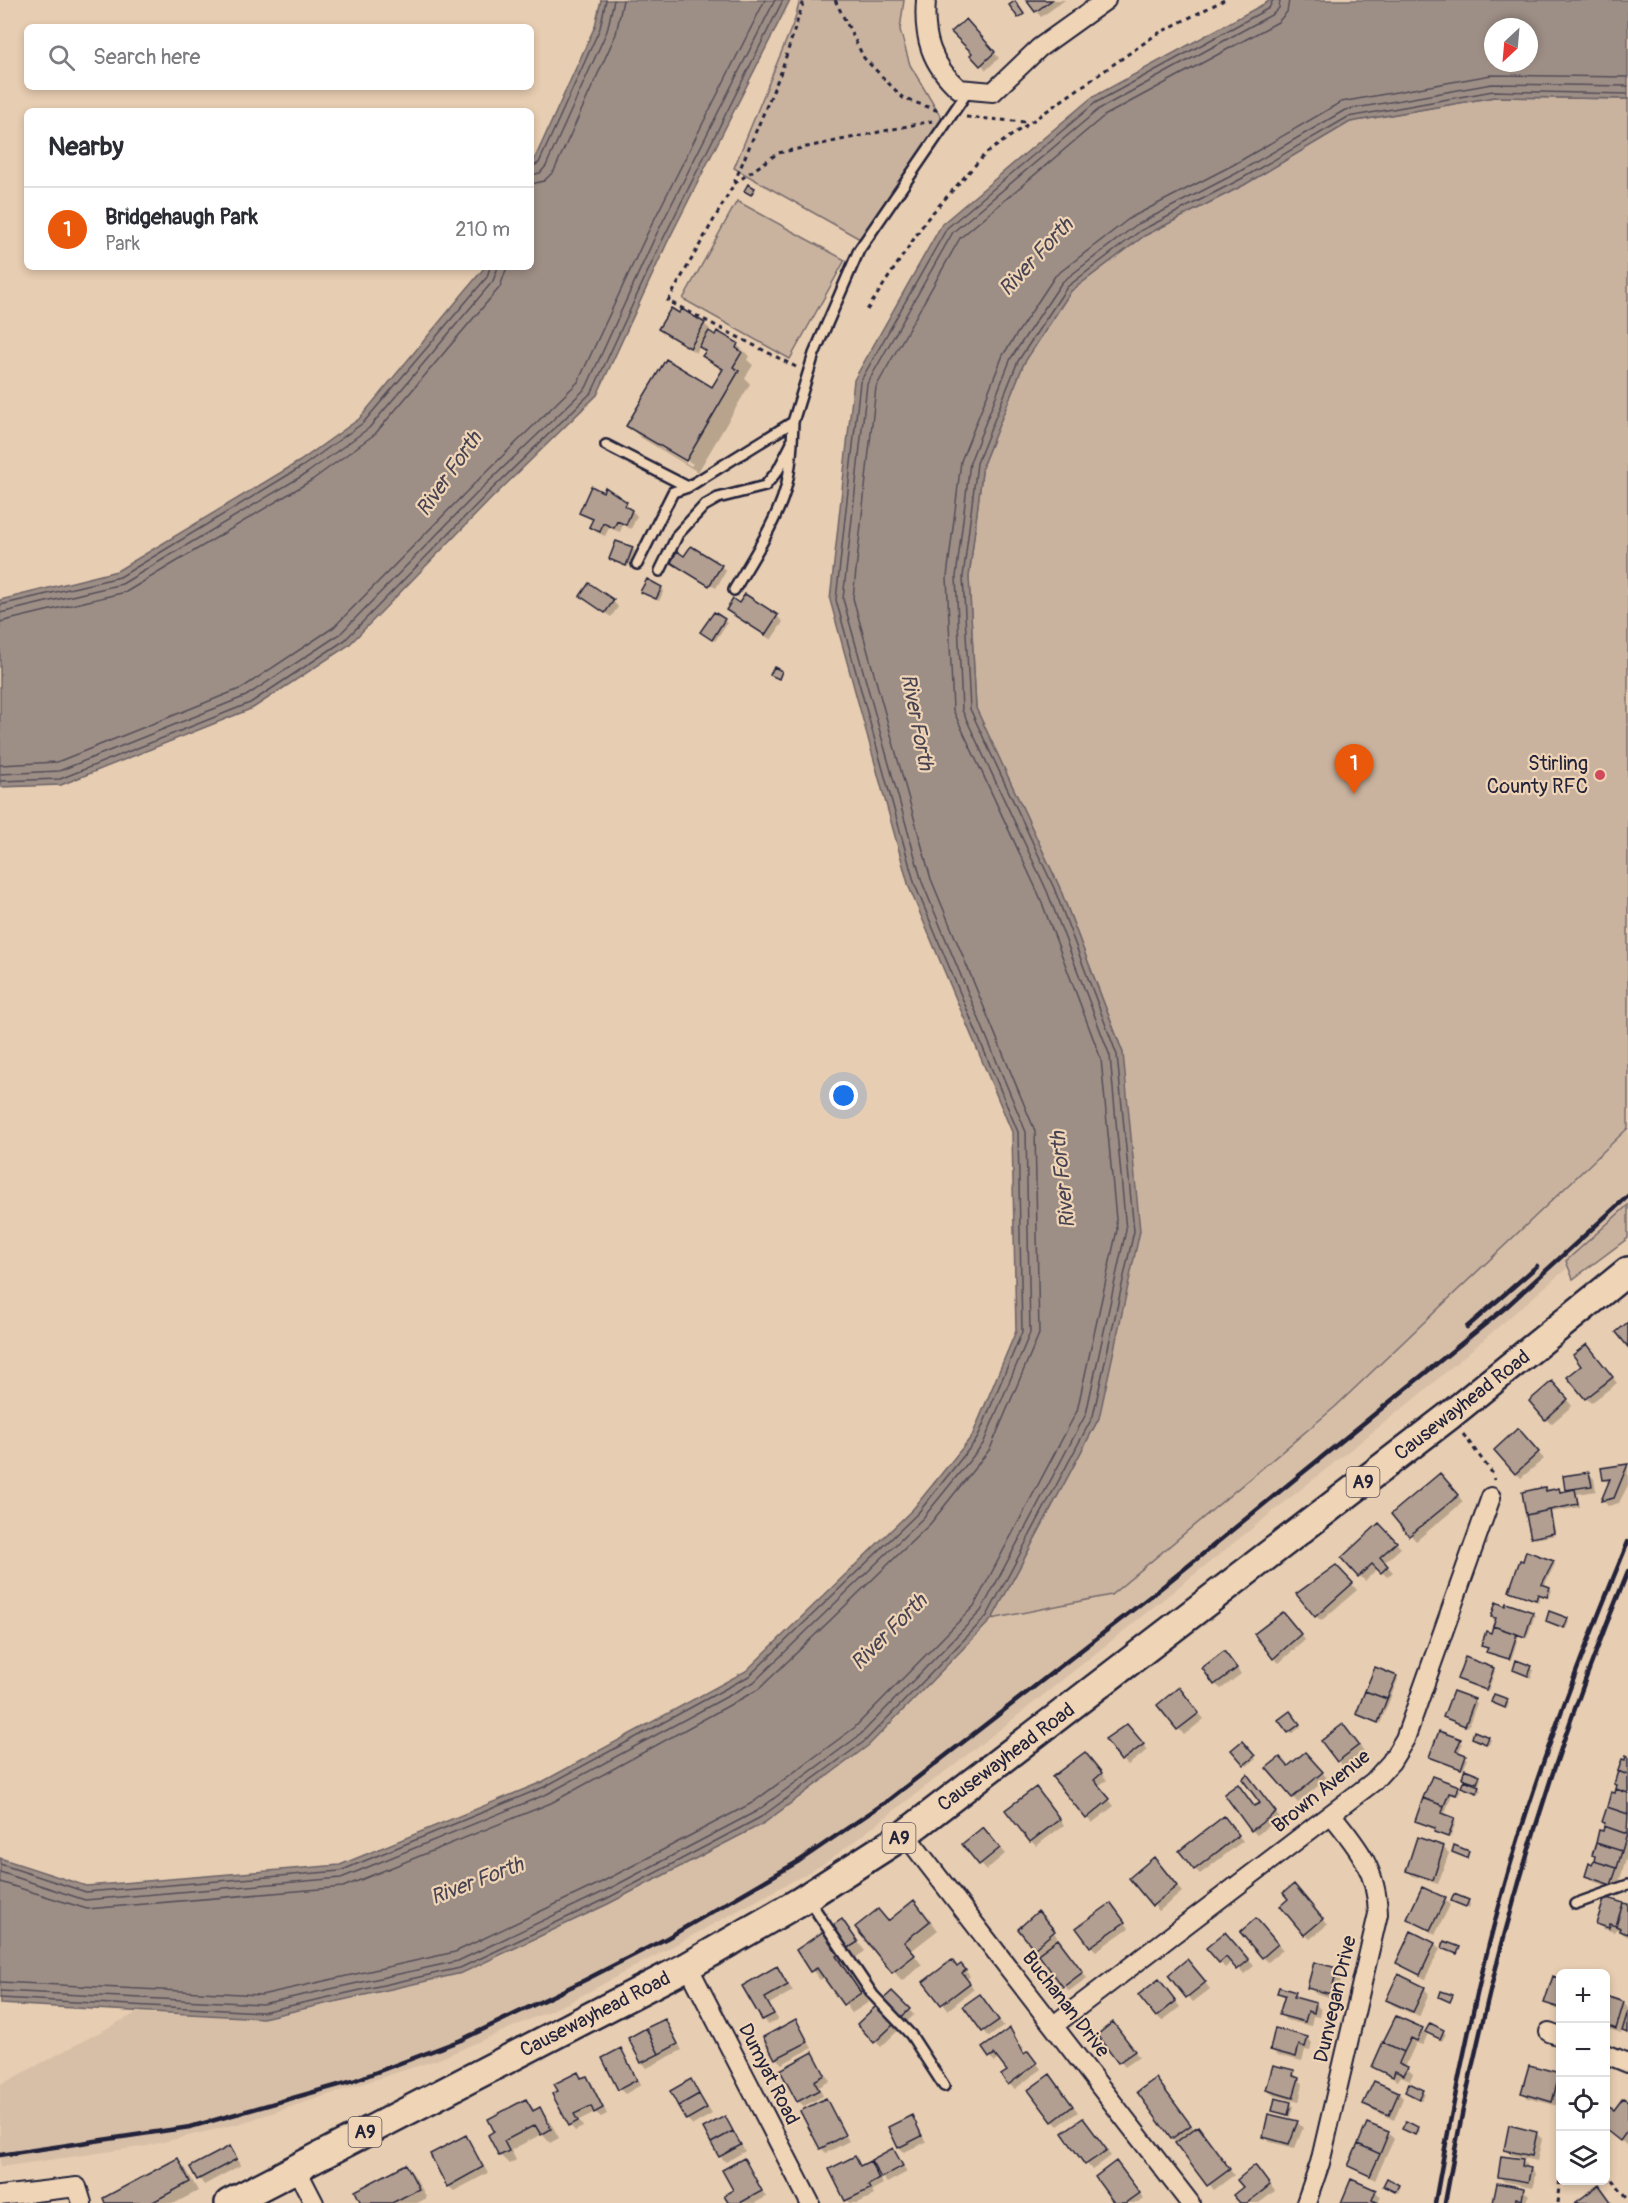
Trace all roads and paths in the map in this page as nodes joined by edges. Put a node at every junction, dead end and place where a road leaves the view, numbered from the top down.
1 (804, 0) edge
2 (835, 0) edge
3 (926, 0) edge
4 (1106, 0) edge
5 (1224, 0) edge
6 (968, 91) junction
7 (951, 116) junction
8 (1027, 123) junction
9 (734, 184) junction
10 (867, 310) dead end
11 (808, 374) junction
12 (793, 422) junction
13 (792, 443) junction
14 (606, 445) dead end
15 (688, 487) junction
16 (637, 564) dead end
17 (660, 571) dead end
18 (734, 590) dead end
19 (1628, 1271) edge
20 (1449, 1416) junction
21 (1491, 1497) joint
22 (1331, 1814) junction
23 (905, 1834) junction
24 (1628, 1885) edge
25 (806, 1897) junction
26 (1575, 1904) dead end
27 (688, 1966) junction
28 (1054, 2025) junction
29 (1610, 2056) edge
30 (1628, 2062) edge
31 (944, 2086) dead end
32 (296, 2168) junction
33 (1610, 2178) edge
34 (1559, 2185) edge
35 (0, 2196) edge
36 (1628, 2198) edge
37 (82, 2203) edge
38 (230, 2203) edge
39 (314, 2203) edge
40 (810, 2203) edge
41 (1190, 2203) edge
42 (1306, 2203) edge
43 (1557, 2203) edge

1 - 9 path
2 - 7 path
3 - 6 street
4 - 6 street
5 - 8 path
6 - 7 lane
7 - 8 path
7 - 9 path
7 - 11 lane
8 - 10 path
9 - 11 path
11 - 12 lane
12 - 13 lane
12 - 15 lane
13 - 17 lane
13 - 18 lane
14 - 15 lane
15 - 16 lane
19 - 20 main road, Causewayhead Road / A9
20 - 21 path
20 - 23 main road, Causewayhead Road / A9
21 - 22 street, Brown Avenue
22 - 28 street, Brown Avenue
22 - 42 street, Dunvegan Drive
23 - 25 main road, Causewayhead Road / A9
23 - 28 street, Buchanan Drive
24 - 26 lane
25 - 27 main road, Causewayhead Road / A9
25 - 31 lane
27 - 32 main road, Causewayhead Road / A9
27 - 40 street, Dumyat Road
28 - 41 street, Buchanan Drive
29 - 30 street
32 - 38 main road, Causewayhead Road / A9
32 - 39 street
33 - 36 path
34 - 43 path
35 - 37 street

